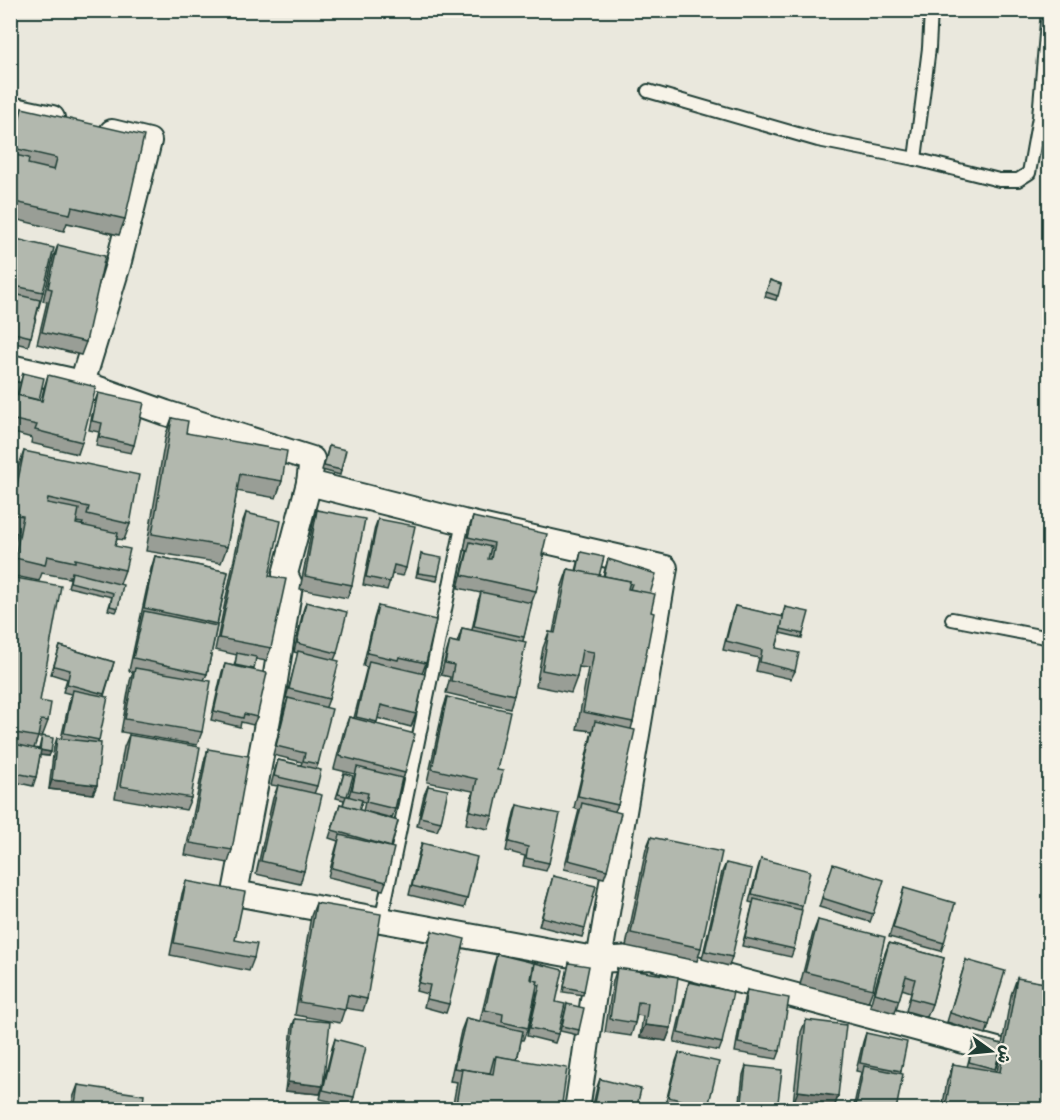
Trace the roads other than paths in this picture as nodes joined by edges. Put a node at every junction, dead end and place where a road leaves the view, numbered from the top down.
1 (931, 10) edge
2 (1048, 10) edge
3 (648, 91) dead end
4 (10, 109) edge
5 (915, 159) junction
6 (10, 367) edge
7 (82, 383) junction
8 (309, 483) junction
9 (463, 522) junction
10 (952, 619) dead end
11 (1050, 638) edge
12 (381, 921) junction
13 (599, 960) junction
14 (1019, 1056) edge
15 (577, 1110) edge

1 - 5 lane
2 - 5 lane
3 - 5 lane
4 - 7 street
6 - 7 street
7 - 8 street
8 - 9 street
8 - 12 street
9 - 12 lane
9 - 13 street
10 - 11 lane
12 - 13 street
13 - 14 street
13 - 15 street

